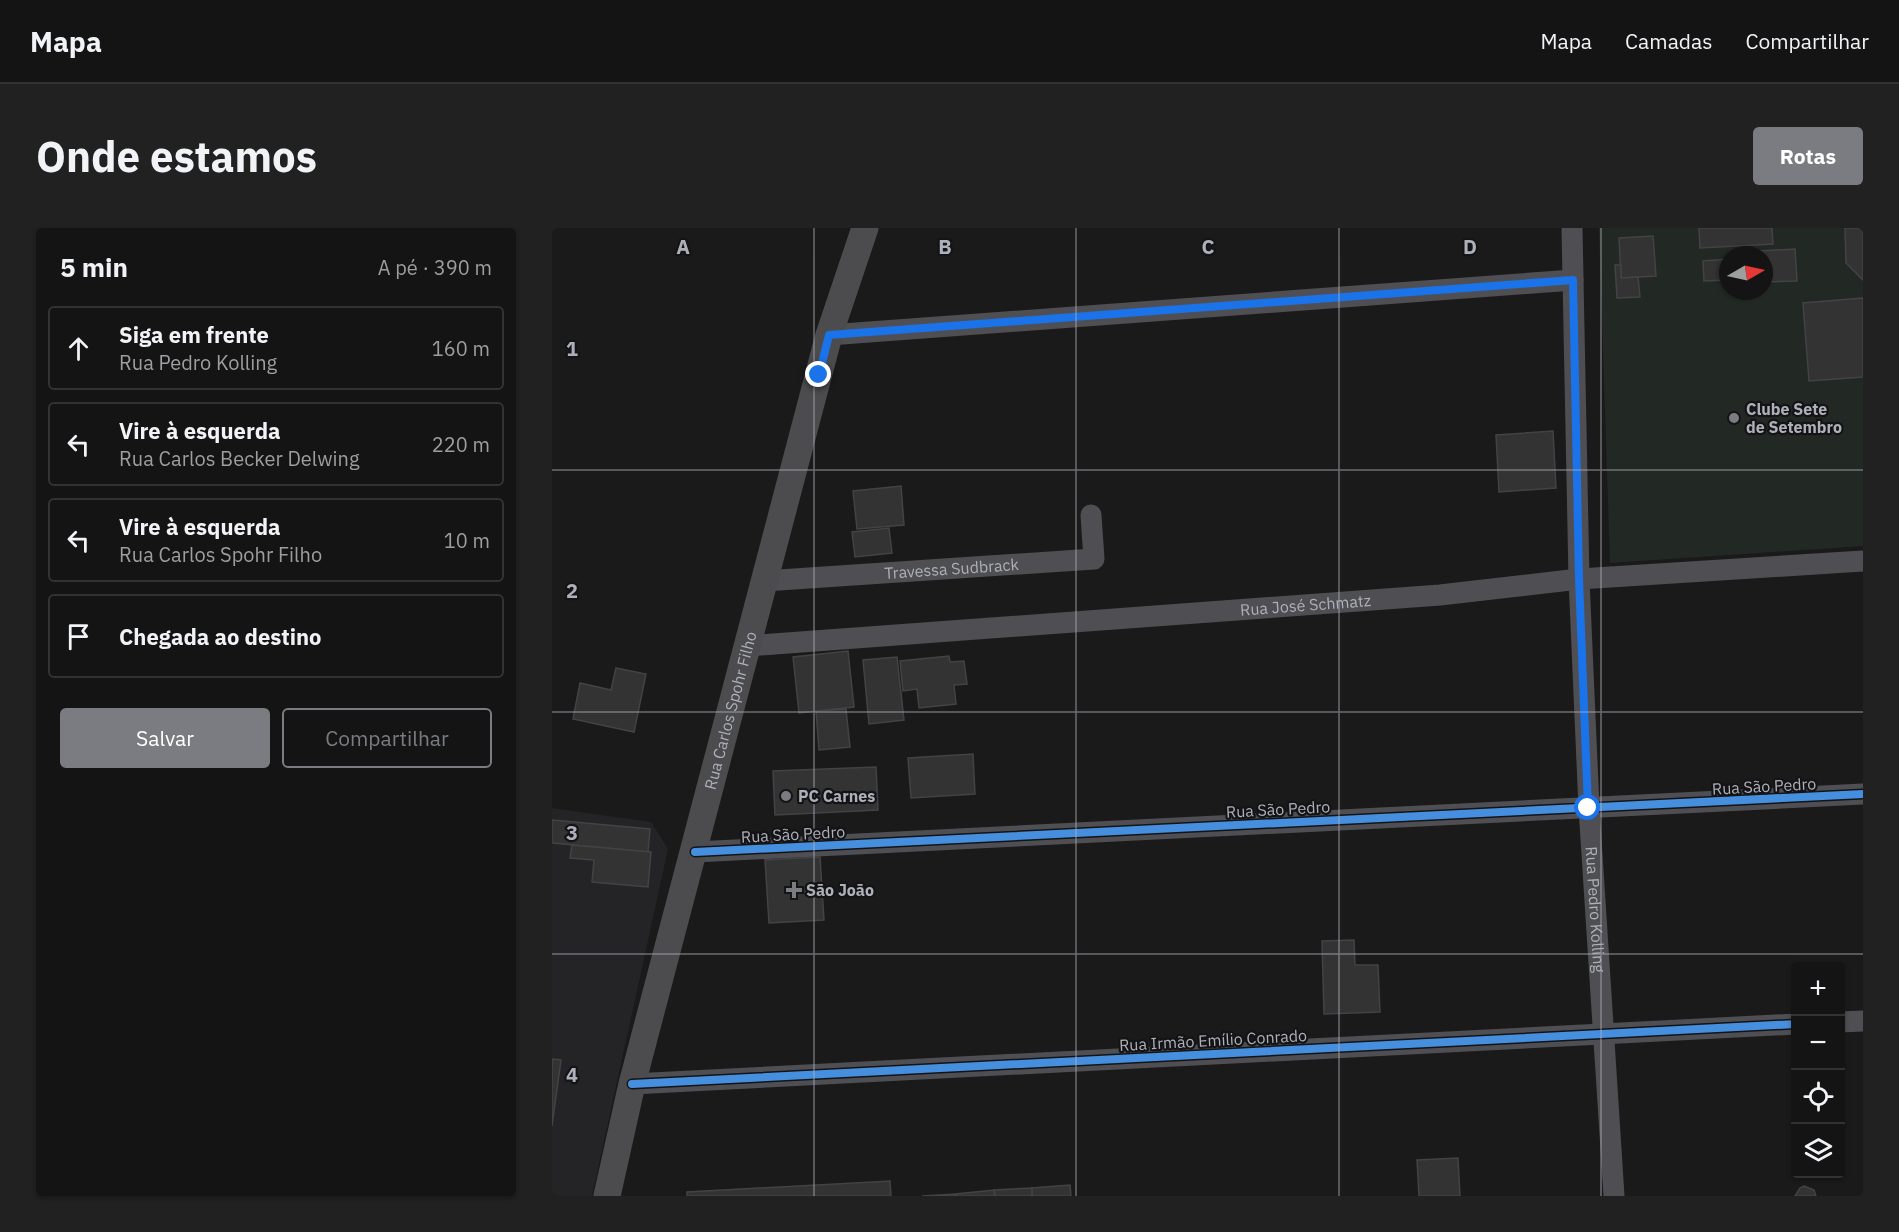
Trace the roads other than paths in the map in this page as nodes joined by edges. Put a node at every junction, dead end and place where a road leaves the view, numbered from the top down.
1 (865, 228) edge
2 (1572, 228) edge
3 (1573, 280) junction
4 (829, 335) junction
5 (1091, 515) dead end
6 (1863, 561) edge
7 (1579, 579) junction
8 (764, 580) junction
9 (747, 646) junction
10 (1863, 794) edge
11 (1588, 808) junction
12 (694, 852) junction
13 (1845, 1022) edge
14 (1863, 1022) edge
15 (1791, 1024) edge
16 (1603, 1033) junction
17 (632, 1084) junction
18 (608, 1196) edge
19 (1614, 1196) edge

1 - 4 main road, Rua Carlos Spohr Filho
2 - 3 street, Rua Pedro Kolling
3 - 4 street
3 - 7 street, Rua Pedro Kolling
4 - 8 main road, Rua Carlos Spohr Filho
5 - 8 street, Travessa Sudbrack
6 - 7 street, Rua José Schmatz
7 - 9 street, Rua José Schmatz
7 - 11 street, Rua Pedro Kolling
8 - 9 main road, Rua Carlos Spohr Filho
9 - 12 main road, Rua Carlos Spohr Filho
10 - 11 street, Rua São Pedro
11 - 12 street, Rua São Pedro
11 - 16 street, Rua Pedro Kolling
12 - 17 main road, Rua Carlos Spohr Filho
13 - 14 street
15 - 16 street, Rua Irmão Emílio Conrado
16 - 17 street, Rua Irmão Emílio Conrado
16 - 19 street, Rua Pedro Kolling
17 - 18 main road, Rua Carlos Spohr Filho

